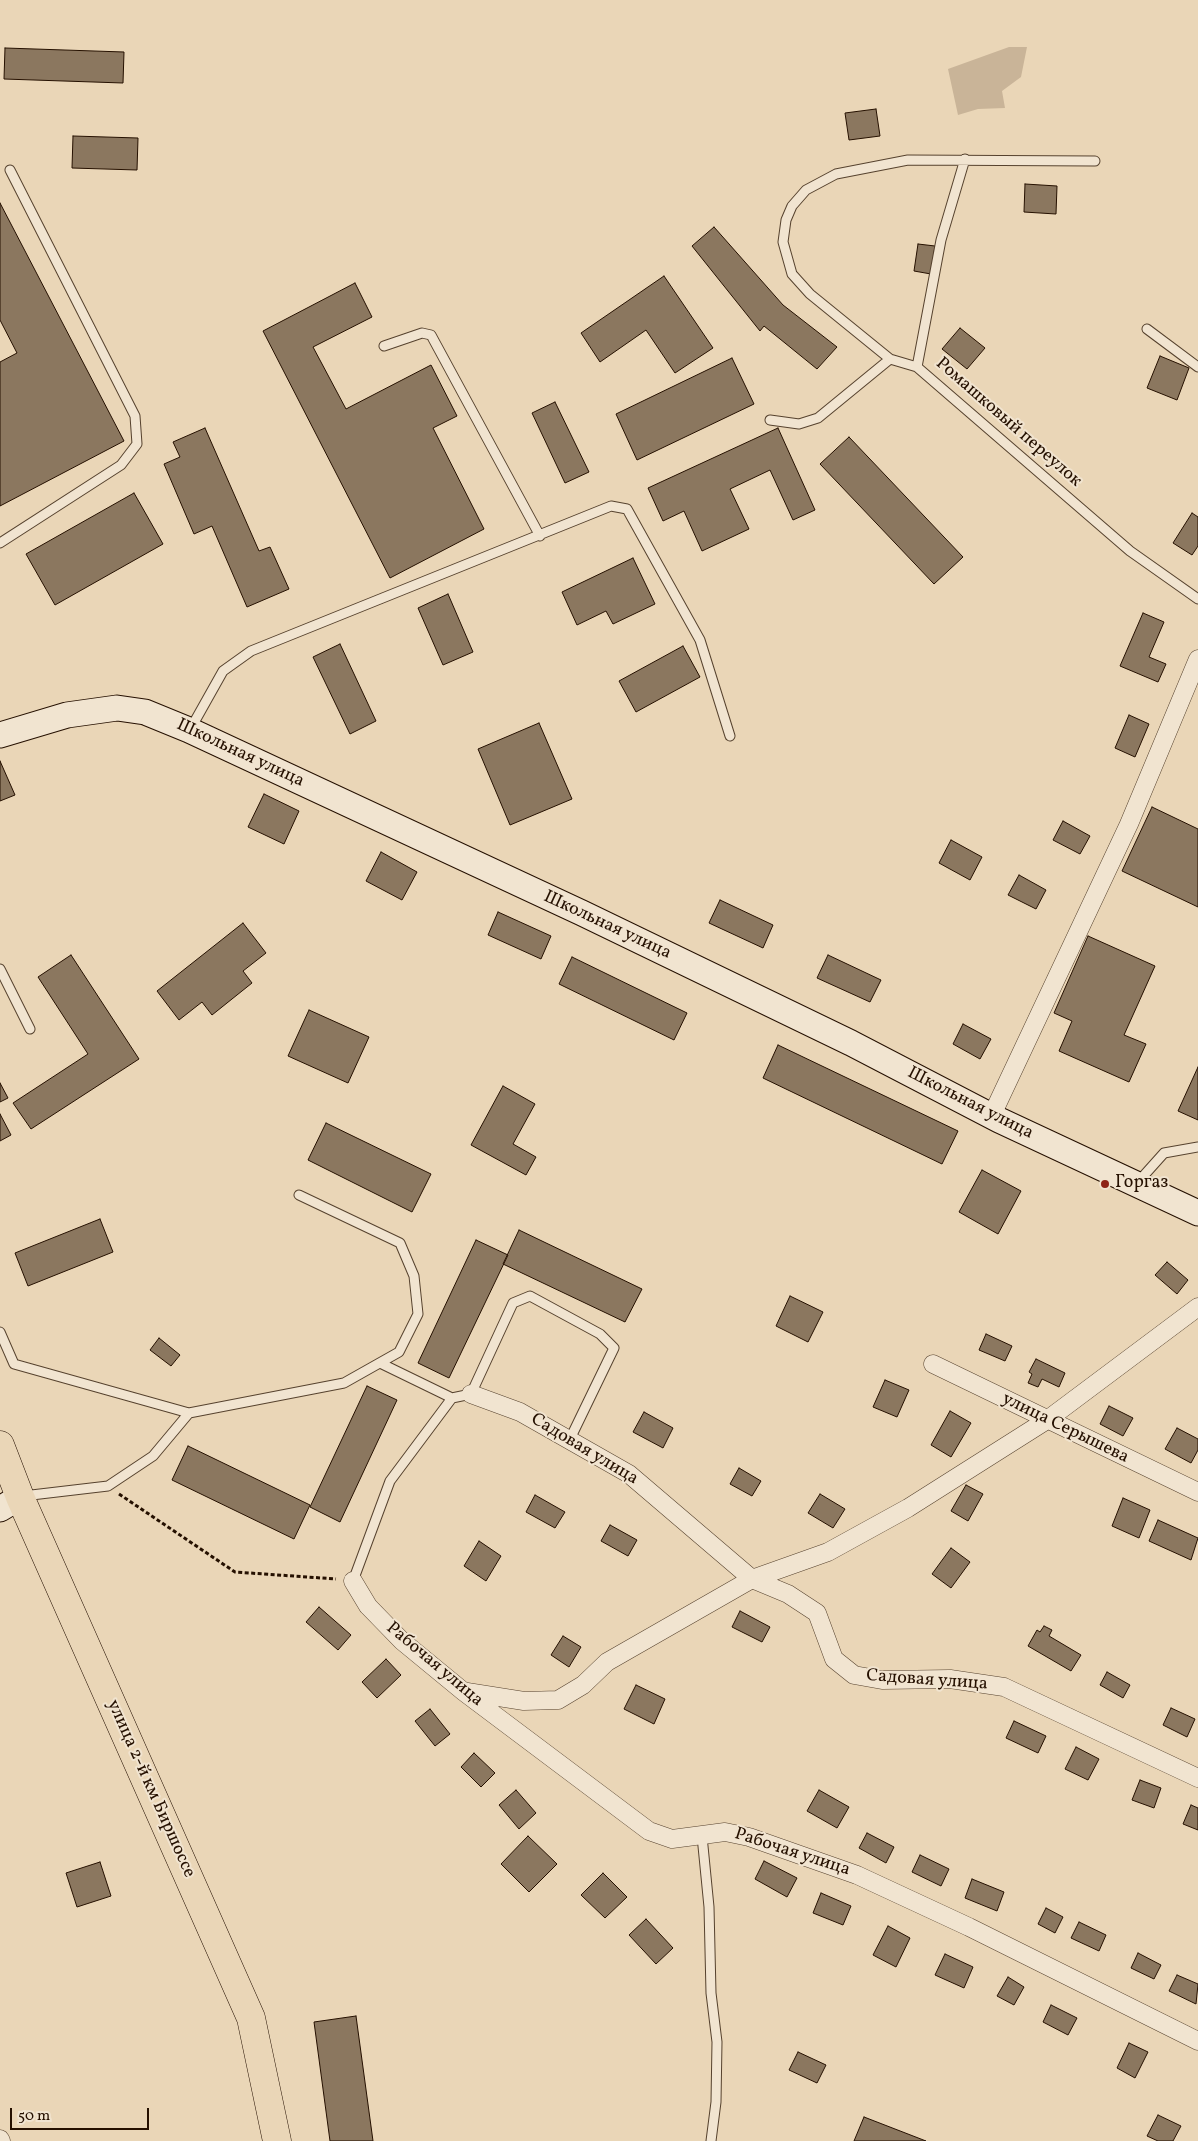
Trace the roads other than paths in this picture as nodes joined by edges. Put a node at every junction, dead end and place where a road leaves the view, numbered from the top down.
1 (965, 160) junction
2 (1094, 161) dead end
3 (10, 170) dead end
4 (1147, 330) dead end
5 (384, 346) dead end
6 (890, 359) junction
7 (917, 367) junction
8 (1198, 367) edge
9 (770, 420) dead end
10 (540, 536) junction
11 (0, 543) edge
12 (1198, 599) edge
13 (1198, 659) edge
14 (189, 730) junction
15 (0, 735) edge
16 (730, 736) dead end
17 (0, 969) edge
18 (30, 1029) dead end
19 (992, 1115) junction
20 (1198, 1147) edge
21 (1136, 1184) junction
22 (299, 1195) dead end
23 (1198, 1213) edge
24 (1198, 1307) edge
25 (0, 1332) edge
26 (380, 1363) junction
27 (933, 1364) dead end
28 (471, 1394) junction
29 (452, 1398) junction
30 (189, 1412) junction
31 (1047, 1420) junction
32 (570, 1439) junction
33 (0, 1445) edge
34 (1198, 1492) edge
35 (10, 1503) edge
36 (752, 1578) junction
37 (353, 1581) joint
38 (464, 1692) junction
39 (1198, 1778) edge
40 (702, 1836) junction
41 (1198, 2041) edge
42 (277, 2141) edge
43 (711, 2141) edge

1 - 2 lane, Ромашковый переулок
1 - 6 lane, Ромашковый переулок
1 - 7 lane
3 - 11 lane
4 - 8 lane
5 - 10 lane
6 - 7 lane, Ромашковый переулок
6 - 9 lane
7 - 12 lane, Ромашковый переулок
10 - 14 lane
10 - 16 lane
13 - 19 street
14 - 15 main road, Школьная улица
14 - 19 main road, Школьная улица
17 - 18 lane
19 - 21 main road, Школьная улица
20 - 21 lane
21 - 23 main road, Школьная улица
22 - 26 lane
24 - 31 street
25 - 30 lane
26 - 29 lane
26 - 30 lane
27 - 31 street, улица Серышева
28 - 29 lane
28 - 32 street, Садовая улица
28 - 32 lane
29 - 37 lane
30 - 35 lane
31 - 34 street, улица Серышева
31 - 36 street
32 - 36 street, Садовая улица
33 - 35 main road, улица 2-й км Биршоссе
35 - 42 main road, улица 2-й км Биршоссе
36 - 38 street
36 - 39 street, Садовая улица
37 - 38 street, Рабочая улица
38 - 40 street, Рабочая улица
40 - 41 street, Рабочая улица
40 - 43 lane

